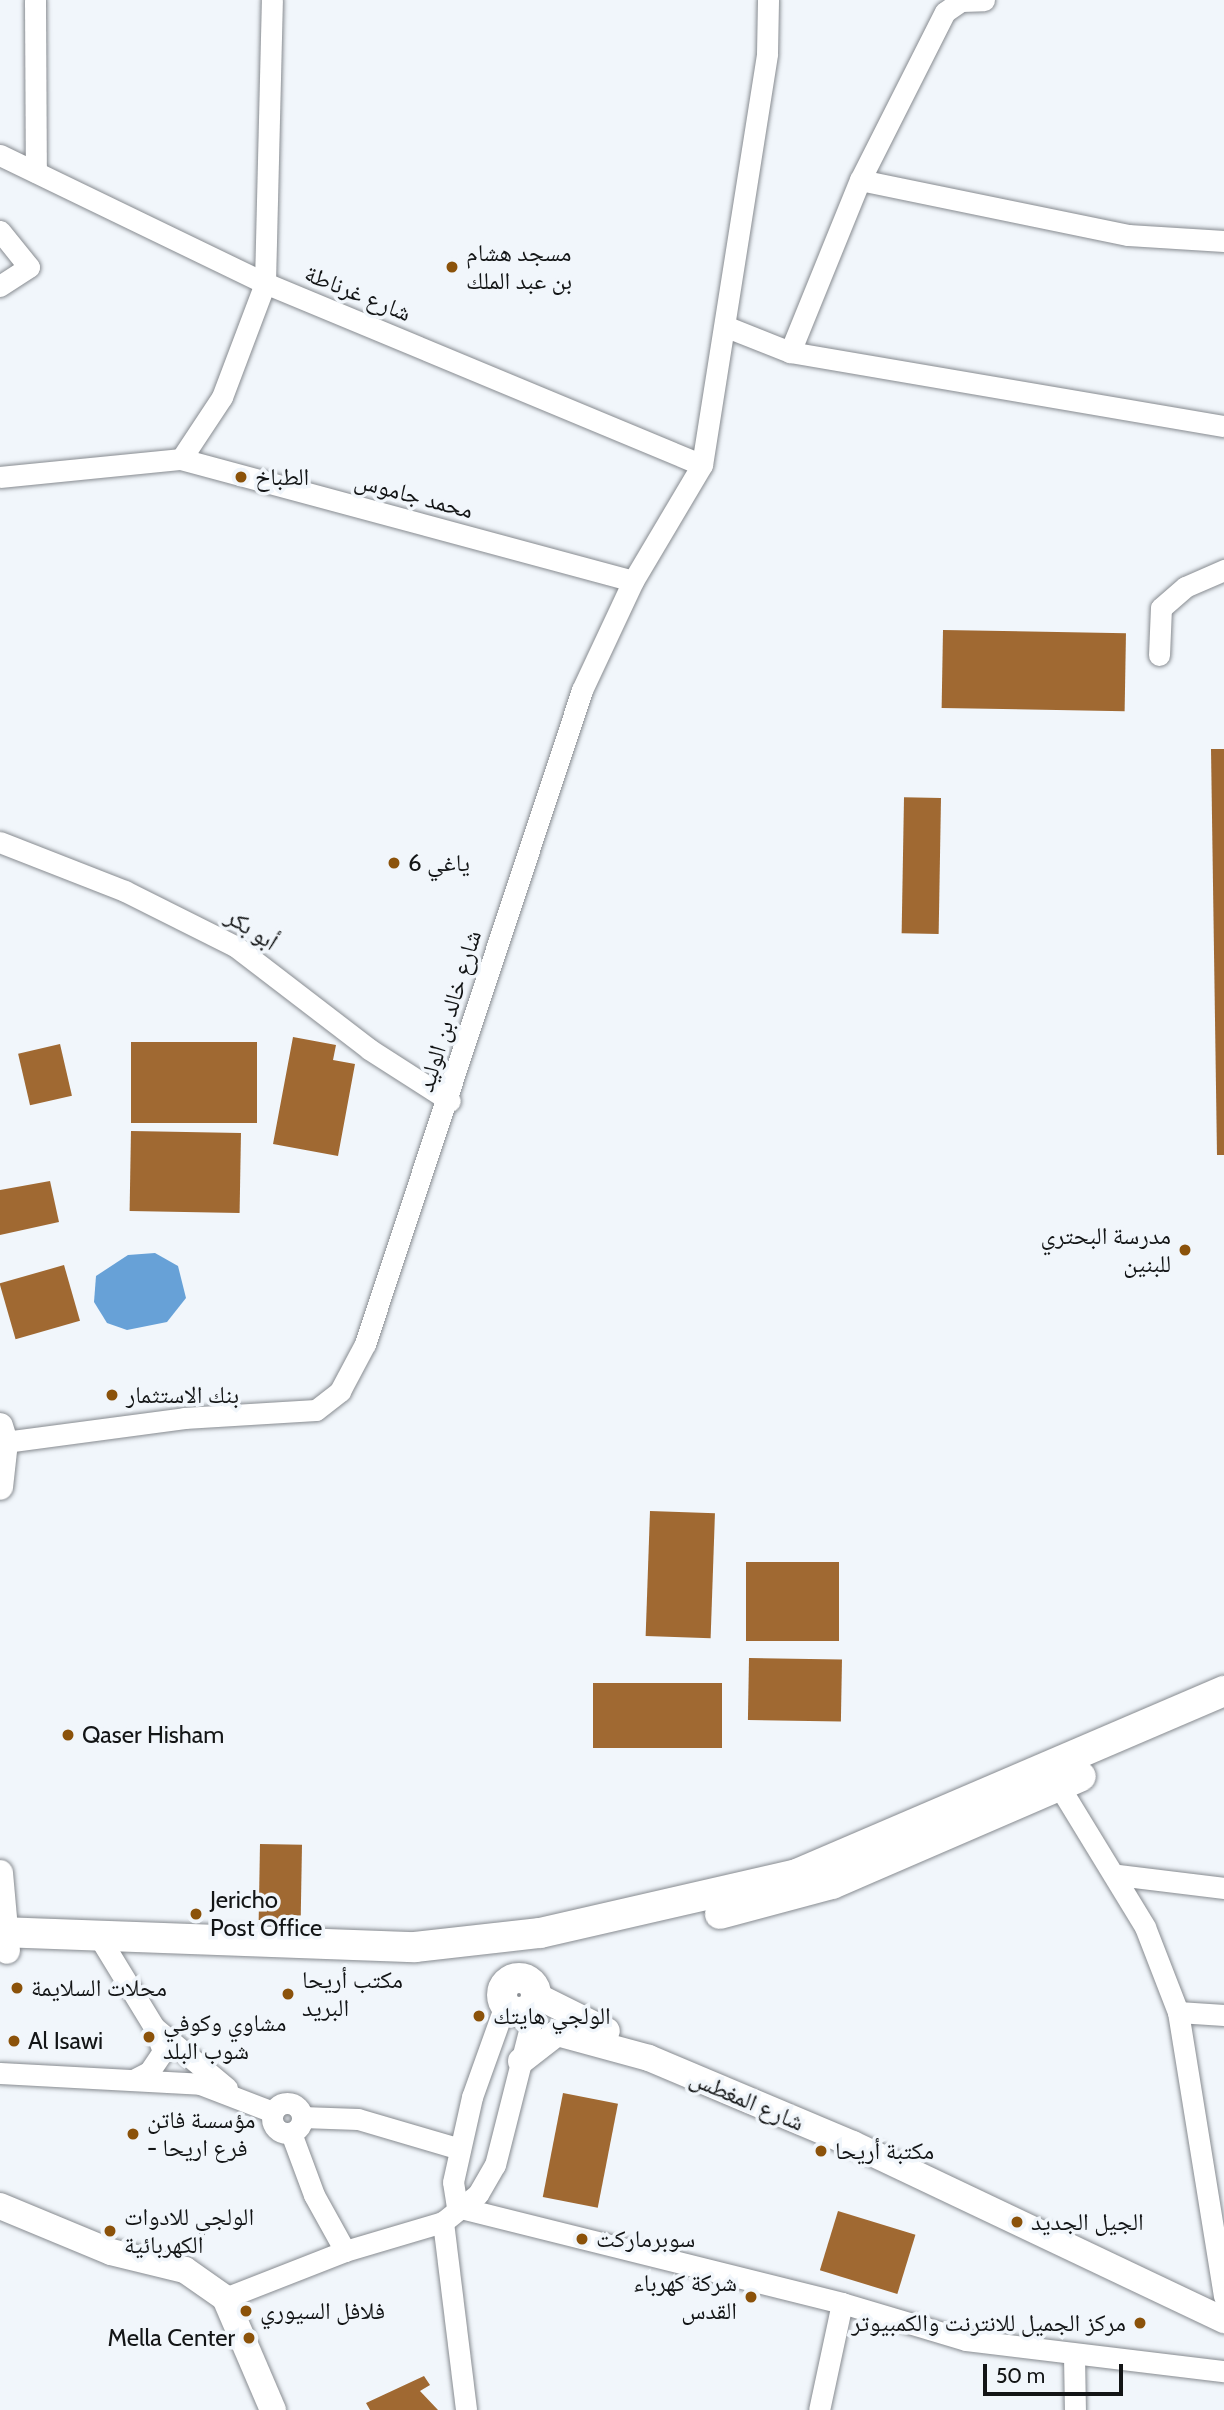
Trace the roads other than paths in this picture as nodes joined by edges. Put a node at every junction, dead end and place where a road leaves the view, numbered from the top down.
1 (35, 0) edge
2 (272, 0) edge
3 (768, 0) edge
4 (984, 0) edge
5 (0, 155) edge
6 (36, 172) junction
7 (860, 180) junction
8 (0, 232) edge
9 (1224, 241) edge
10 (265, 283) junction
11 (0, 286) edge
12 (727, 327) junction
13 (790, 352) junction
14 (1224, 426) edge
15 (181, 459) junction
16 (702, 464) junction
17 (0, 477) edge
18 (1224, 570) edge
19 (633, 581) junction
20 (1159, 655) dead end
21 (0, 842) edge
22 (450, 1101) junction
23 (3, 1434) edge
24 (0, 1487) edge
25 (1224, 1691) edge
26 (1224, 1712) edge
27 (1059, 1786) junction
28 (0, 1873) edge
29 (1118, 1875) junction
30 (1224, 1888) edge
31 (3, 1942) edge
32 (104, 1942) junction
33 (520, 2005) junction
34 (1178, 2012) junction
35 (1224, 2015) edge
36 (154, 2027) junction
37 (649, 2059) junction
38 (0, 2073) edge
39 (133, 2080) junction
40 (241, 2100) junction
41 (297, 2125) junction
42 (460, 2149) junction
43 (0, 2206) edge
44 (450, 2215) junction
45 (1217, 2232) edge
46 (345, 2251) junction
47 (1224, 2296) edge
48 (225, 2298) junction
49 (842, 2303) junction
50 (1224, 2320) edge
51 (1074, 2355) junction
52 (1224, 2371) edge
53 (273, 2410) edge
54 (466, 2410) edge
55 (820, 2410) edge
56 (1075, 2410) edge

1 - 6 street
2 - 10 street
3 - 12 street, شارع خالد بن الوليد
4 - 7 street
5 - 6 street, شارع غرناطة
6 - 10 street, شارع غرناطة
7 - 9 street
7 - 13 street
8 - 11 street
10 - 15 street
10 - 16 street, شارع غرناطة
12 - 13 street
12 - 16 street, شارع خالد بن الوليد
13 - 14 street
15 - 17 street, محمد جاموس
15 - 19 street, محمد جاموس
16 - 19 street, شارع خالد بن الوليد
18 - 20 street
19 - 22 street, شارع خالد بن الوليد
21 - 22 street, أبو بكر
22 - 23 street, شارع خالد بن الوليد
23 - 24 street
25 - 33 main road
26 - 27 main road
27 - 29 street
27 - 33 main road
28 - 31 street
29 - 30 street
29 - 34 street
31 - 32 main road
32 - 33 main road
32 - 36 street
33 - 37 street, شارع المغطس
33 - 37 street, شارع المغطس
33 - 42 street
33 - 44 street
34 - 35 street
34 - 45 street
36 - 39 street
36 - 40 street
37 - 50 street, شارع المغطس
38 - 39 street
39 - 40 street
40 - 41 street
41 - 42 street
41 - 46 street
42 - 44 street
43 - 48 street
44 - 46 street
44 - 49 street
44 - 54 street
45 - 47 street
46 - 48 street
48 - 53 street
49 - 51 street
49 - 55 street
51 - 52 street
51 - 56 street

